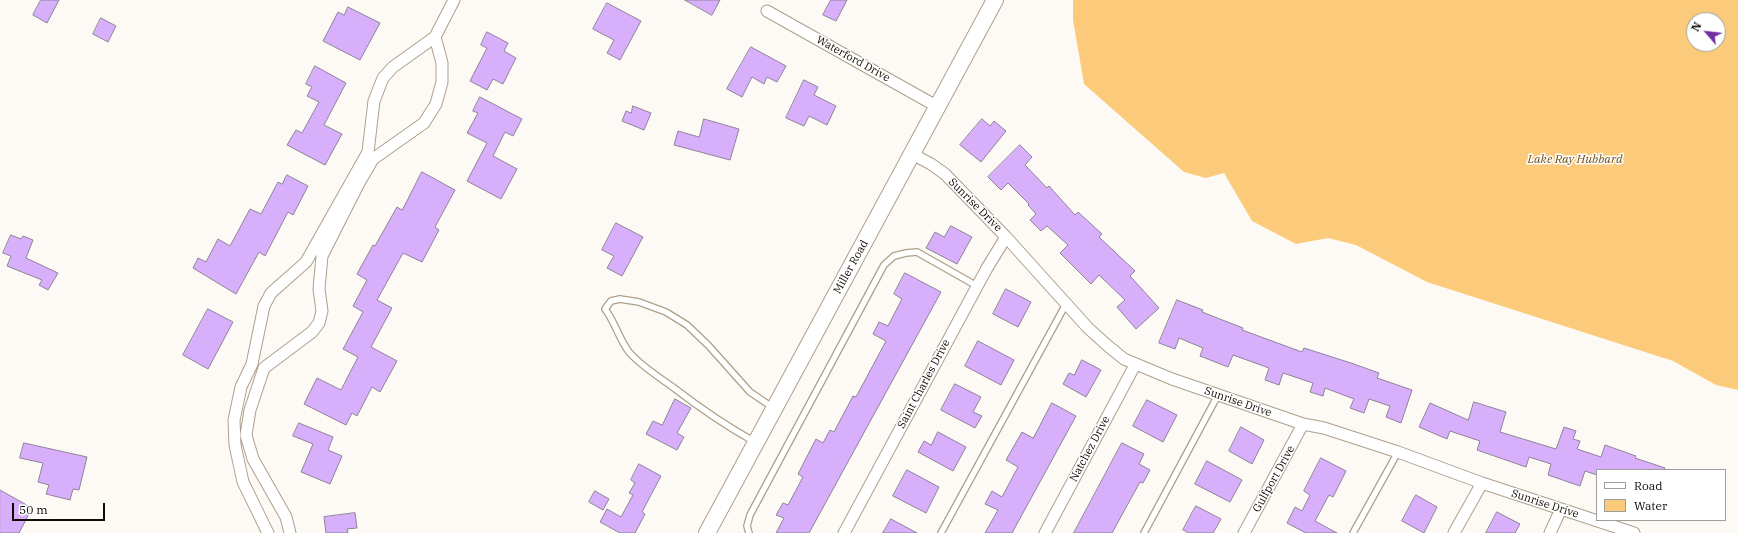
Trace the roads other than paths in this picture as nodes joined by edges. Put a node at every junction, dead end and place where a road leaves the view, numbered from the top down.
1 (454, 0) edge
2 (995, 0) edge
3 (767, 11) dead end
4 (435, 37) junction
5 (938, 107) junction
6 (912, 154) junction
7 (339, 212) junction
8 (1006, 237) junction
9 (977, 286) junction
10 (1066, 304) junction
11 (1135, 365) junction
12 (1218, 395) junction
13 (774, 408) junction
14 (1303, 424) junction
15 (756, 442) junction
16 (250, 449) junction
17 (236, 452) junction
18 (1398, 452) junction
19 (1482, 483) junction
20 (1561, 509) junction
21 (1596, 521) edge
22 (1598, 521) edge
23 (268, 533) edge
24 (290, 533) edge
25 (707, 533) edge
26 (749, 533) edge
27 (844, 533) edge
28 (941, 533) edge
29 (1045, 533) edge
30 (1144, 533) edge
31 (1244, 533) edge
32 (1353, 533) edge
33 (1454, 533) edge
34 (1550, 533) edge
35 (1634, 533) edge

1 - 4 street
2 - 5 main road, Miller Road
3 - 5 street, Waterford Drive
4 - 7 street
4 - 7 street
5 - 6 main road, Miller Road
6 - 8 street, Sunrise Drive
6 - 13 main road, Miller Road
7 - 16 street
7 - 17 street
8 - 9 street, Saint Charles Drive
8 - 10 street, Sunrise Drive
9 - 26 lane
9 - 27 street, Saint Charles Drive
10 - 11 street, Sunrise Drive
10 - 28 lane
11 - 12 street, Sunrise Drive
11 - 29 street, Natchez Drive
12 - 14 street, Sunrise Drive
12 - 30 lane
13 - 15 main road, Miller Road
13 - 15 lane
14 - 18 street, Sunrise Drive
14 - 31 street, Gulfport Drive
15 - 25 main road, Miller Road
16 - 17 street
16 - 24 street
17 - 23 street
18 - 19 street, Sunrise Drive
18 - 32 lane
19 - 20 street, Sunrise Drive
19 - 33 street
20 - 21 street, Sunrise Drive
20 - 34 street
22 - 35 street, Sunrise Drive

